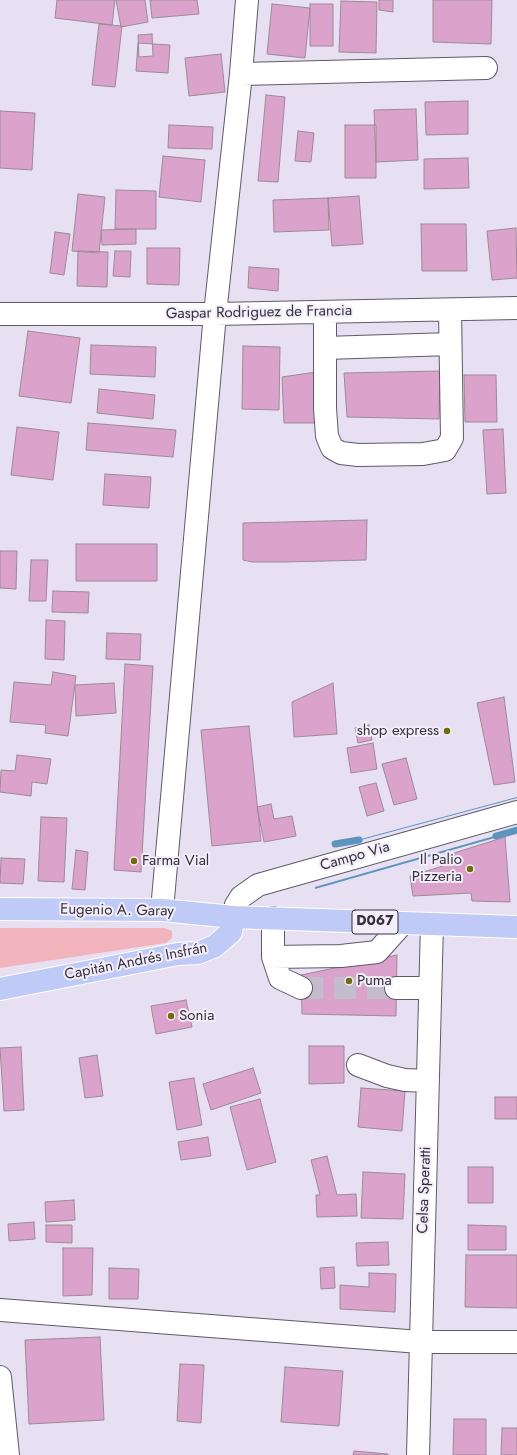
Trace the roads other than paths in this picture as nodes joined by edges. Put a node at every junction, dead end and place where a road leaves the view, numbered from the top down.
1 (247, 0) edge
2 (486, 68) dead end
3 (241, 74) junction
4 (517, 308) edge
5 (450, 310) junction
6 (325, 312) junction
7 (0, 314) edge
8 (215, 314) junction
9 (450, 344) junction
10 (325, 348) junction
11 (517, 812) edge
12 (0, 909) edge
13 (162, 910) junction
14 (233, 917) junction
15 (273, 918) junction
16 (403, 923) junction
17 (432, 924) junction
18 (517, 927) edge
19 (273, 957) junction
20 (301, 988) tunnel mouth
21 (396, 988) tunnel mouth
22 (430, 988) junction
23 (0, 989) edge
24 (358, 1065) dead end
25 (428, 1081) junction
26 (0, 1310) edge
27 (420, 1342) junction
28 (517, 1342) edge
29 (0, 1377) edge
30 (8, 1455) edge
31 (418, 1455) edge

1 - 3 street
2 - 3 street
3 - 8 street
4 - 5 street, Gaspar Rodriguez de Francia
5 - 6 street, Gaspar Rodriguez de Francia
5 - 9 street
6 - 8 street, Gaspar Rodriguez de Francia
6 - 10 street
7 - 8 street, Gaspar Rodriguez de Francia
8 - 13 street
9 - 10 street
9 - 10 street
11 - 14 street, Campo Via
12 - 13 main road, Eugenio A. Garay / D067
13 - 14 main road, Eugenio A. Garay / D067
14 - 15 main road, D067
14 - 23 main road, Capitán Andrés Insfrán
15 - 16 main road, D067
15 - 19 street
16 - 17 main road, D067
16 - 19 street
17 - 18 main road, D067
17 - 22 street, Celsa Speratti
19 - 20 street
21 - 22 street
22 - 25 street, Celsa Speratti
24 - 25 street
25 - 27 street, Celsa Speratti
26 - 27 street
27 - 28 street
27 - 31 street, Celsa Speratti
29 - 30 street

